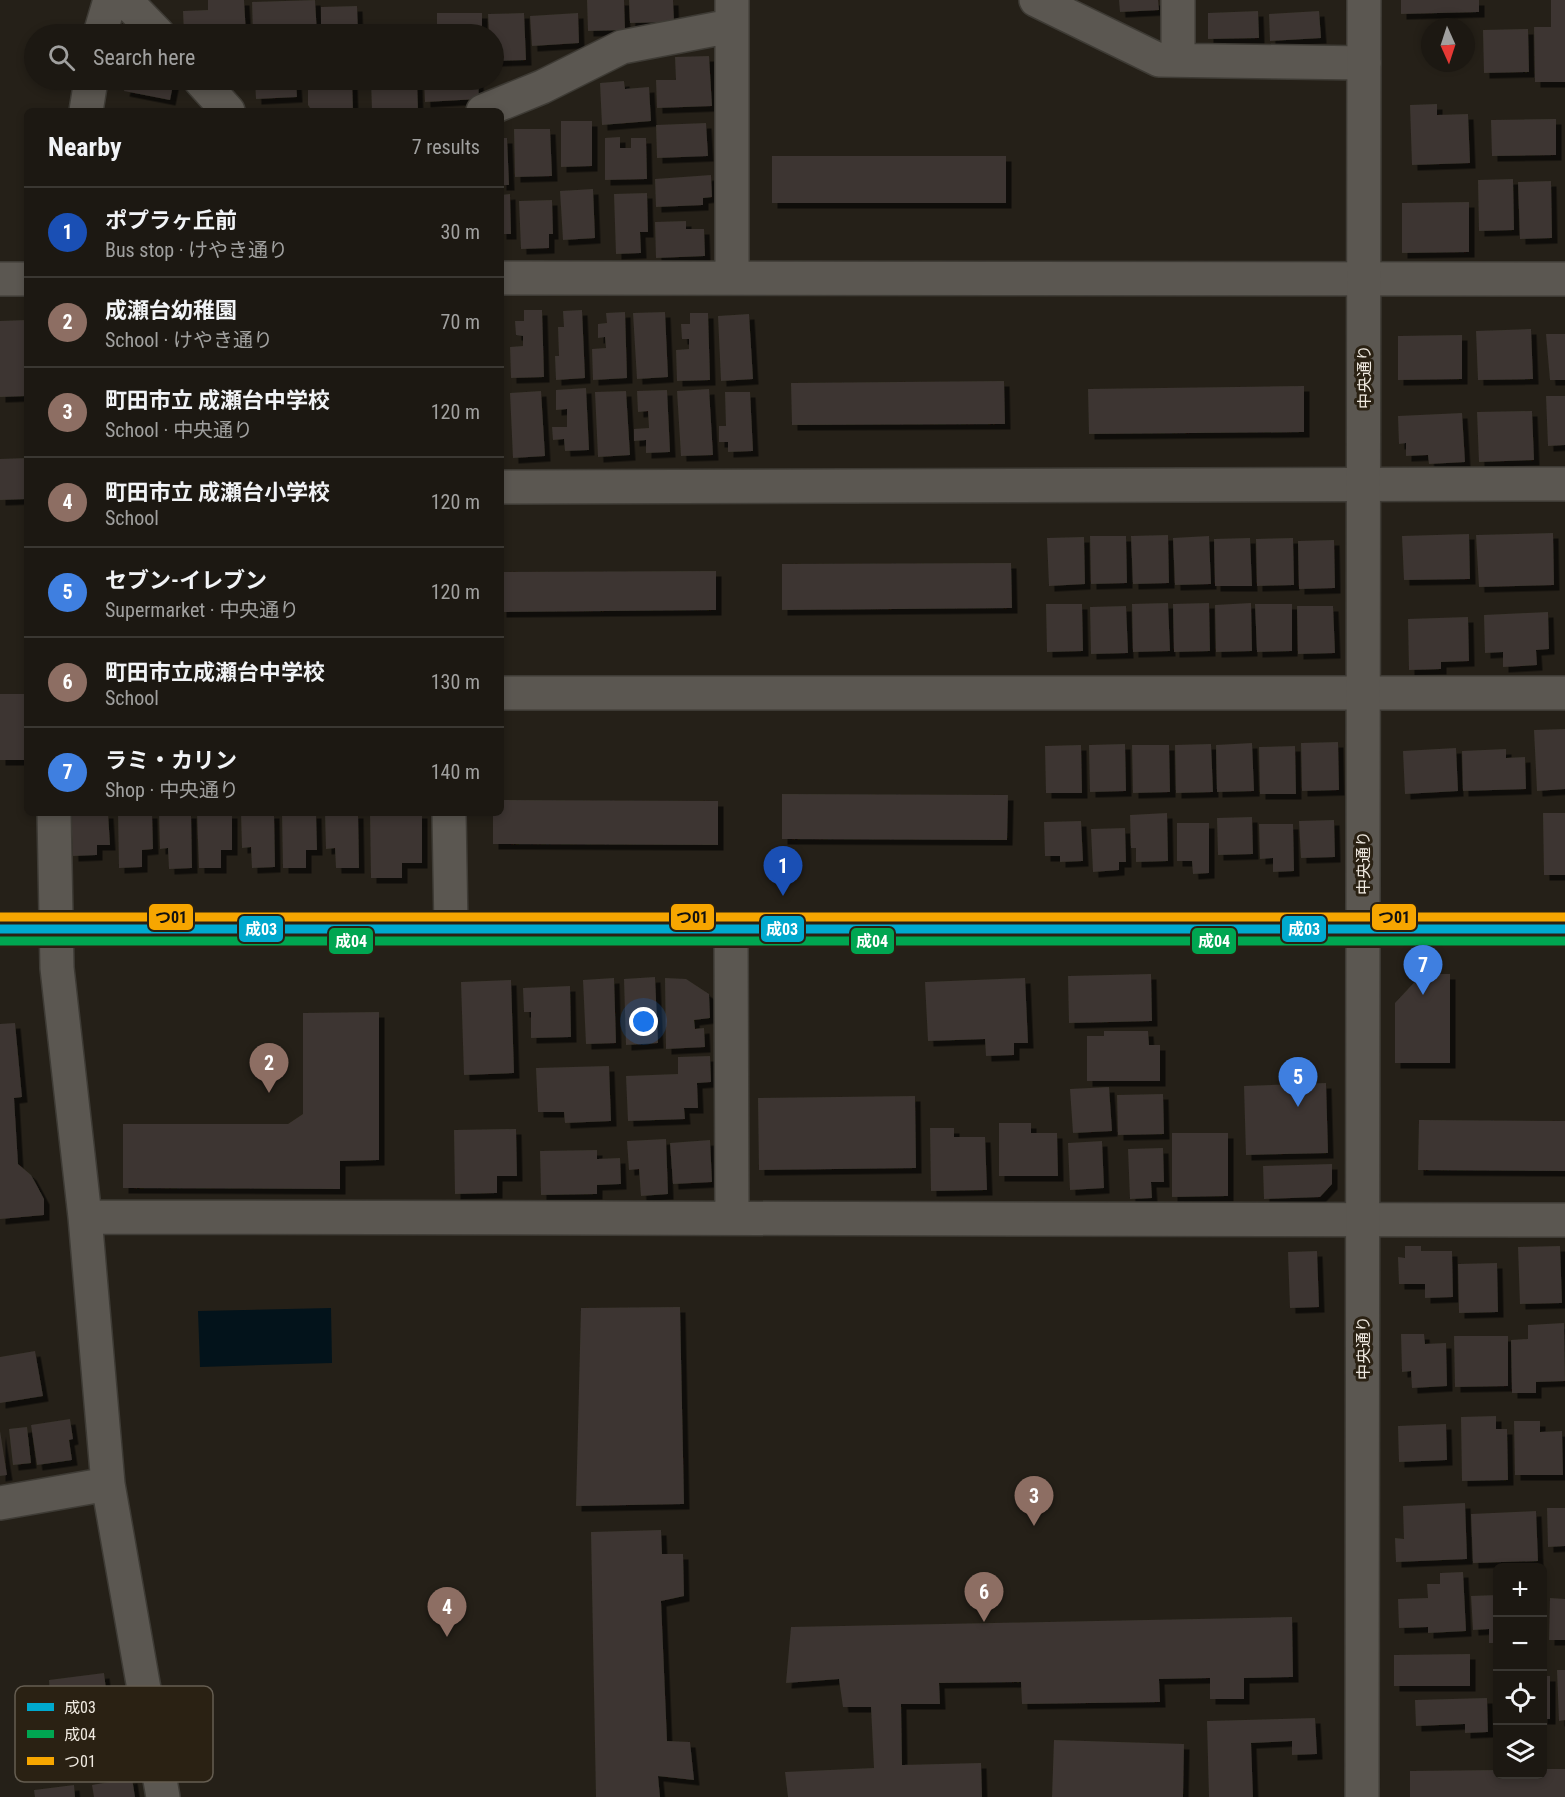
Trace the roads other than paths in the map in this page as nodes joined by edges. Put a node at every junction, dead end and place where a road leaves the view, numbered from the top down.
1 (110, 0) edge
2 (125, 0) edge
3 (1036, 0) edge
4 (1178, 0) edge
5 (1364, 0) edge
6 (732, 13) edge
7 (103, 24) edge
8 (148, 24) edge
9 (1178, 60) junction
10 (1364, 63) junction
11 (90, 90) edge
12 (209, 90) edge
13 (87, 108) edge
14 (225, 108) edge
15 (490, 108) edge
16 (504, 278) edge
17 (732, 278) junction
18 (1364, 278) junction
19 (0, 279) edge
20 (24, 279) edge
21 (1565, 279) edge
22 (1364, 482) junction
23 (1565, 484) edge
24 (504, 487) edge
25 (504, 693) edge
26 (1364, 693) junction
27 (1565, 693) edge
28 (54, 816) edge
29 (449, 816) edge
30 (451, 928) junction
31 (731, 928) junction
32 (1363, 928) junction
33 (0, 929) edge
34 (56, 929) junction
35 (1565, 929) edge
36 (85, 1217) junction
37 (732, 1218) junction
38 (1363, 1218) junction
39 (1565, 1220) edge
40 (108, 1484) junction
41 (0, 1503) edge
42 (143, 1686) edge
43 (160, 1782) edge
44 (163, 1797) edge
45 (1362, 1797) edge

1 - 7 street
2 - 8 street
3 - 9 street
4 - 9 street
5 - 10 street, 中央通り
6 - 15 street
6 - 17 street
9 - 10 street
10 - 18 street, 中央通り
11 - 13 street
12 - 14 street
16 - 17 street
17 - 18 street
18 - 21 street
18 - 22 street, 中央通り
19 - 20 street
22 - 23 street
22 - 24 street
22 - 26 street, 中央通り
25 - 26 street
26 - 27 street
26 - 32 street, 中央通り
28 - 34 street
29 - 30 street
30 - 31 street
30 - 34 street
31 - 32 street
31 - 37 street
32 - 35 street
32 - 38 street, 中央通り
33 - 34 street
34 - 36 street
36 - 37 street
36 - 40 street
37 - 38 street
38 - 39 street
38 - 45 street, 中央通り
40 - 41 street
40 - 42 street
43 - 44 street

